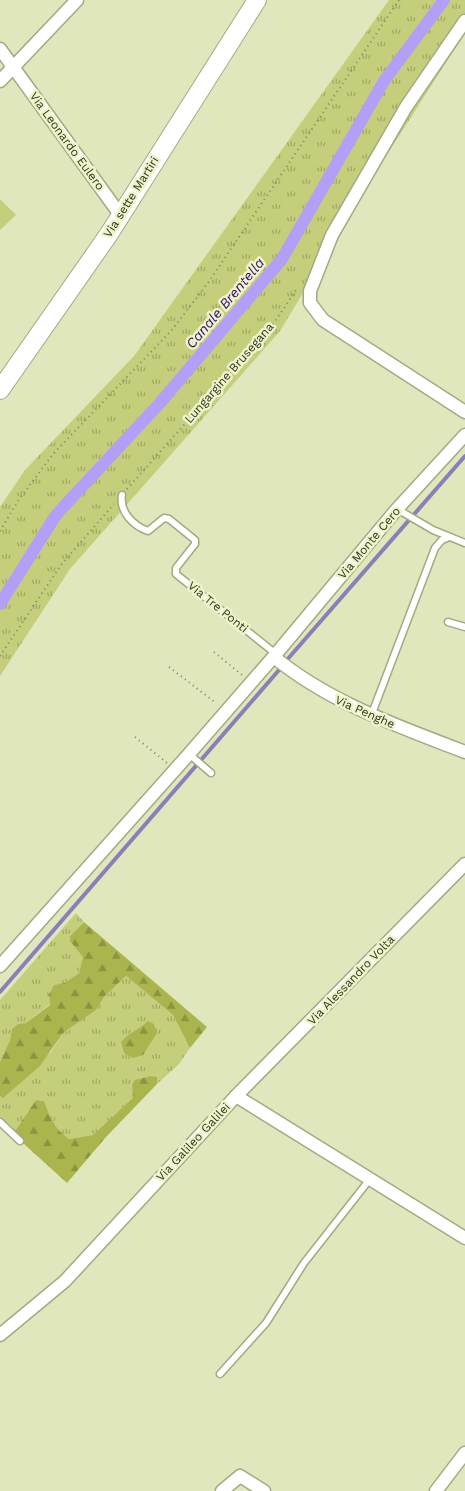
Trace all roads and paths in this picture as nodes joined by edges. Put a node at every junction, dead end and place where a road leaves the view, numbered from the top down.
1 (77, 0) edge
2 (257, 0) edge
3 (399, 0) edge
4 (465, 21) edge
5 (0, 49) edge
6 (13, 68) junction
7 (0, 81) edge
8 (122, 212) junction
9 (299, 285) dead end
10 (0, 390) edge
11 (465, 412) edge
12 (465, 435) edge
13 (122, 495) junction
14 (400, 511) junction
15 (0, 531) edge
16 (449, 537) junction
17 (465, 543) edge
18 (448, 622) dead end
19 (465, 627) edge
20 (214, 652) dead end
21 (0, 656) edge
22 (275, 656) junction
23 (169, 667) dead end
24 (251, 682) junction
25 (226, 711) junction
26 (371, 716) junction
27 (135, 737) dead end
28 (465, 752) edge
29 (189, 754) junction
30 (174, 769) junction
31 (211, 773) dead end
32 (465, 864) edge
33 (0, 966) edge
34 (236, 1096) junction
35 (0, 1122) edge
36 (20, 1141) dead end
37 (370, 1179) junction
38 (465, 1238) edge
39 (0, 1335) edge
40 (220, 1374) dead end
41 (465, 1453) edge
42 (222, 1491) edge
43 (264, 1491) edge
44 (436, 1491) edge

1 - 6 street
2 - 8 main road, Via sette Martiri
3 - 15 path
4 - 11 street
5 - 6 street, Via Leonardo Eulero
6 - 7 street
6 - 8 street, Via Leonardo Eulero
8 - 10 main road, Via sette Martiri
9 - 13 path, Lungargine Brusegana
12 - 14 street, Via Monte Cero
13 - 21 path, Lungargine Brusegana
13 - 22 lane, Via Tre Ponti
14 - 16 lane
14 - 22 street, Via Monte Cero
16 - 17 lane
16 - 26 lane
18 - 19 lane
20 - 24 path
22 - 24 street
22 - 26 street, Via Penghe
23 - 25 path
24 - 25 street
25 - 29 street
26 - 28 street, Via Penghe
27 - 30 path
29 - 30 street
29 - 31 lane
30 - 33 street
32 - 34 street, Via Alessandro Volta
34 - 37 street, Via Galileo Galilei
34 - 39 street, Via Galileo Galilei
35 - 36 lane
37 - 38 street, Via Galileo Galilei
37 - 40 lane
41 - 44 street
42 - 43 street

